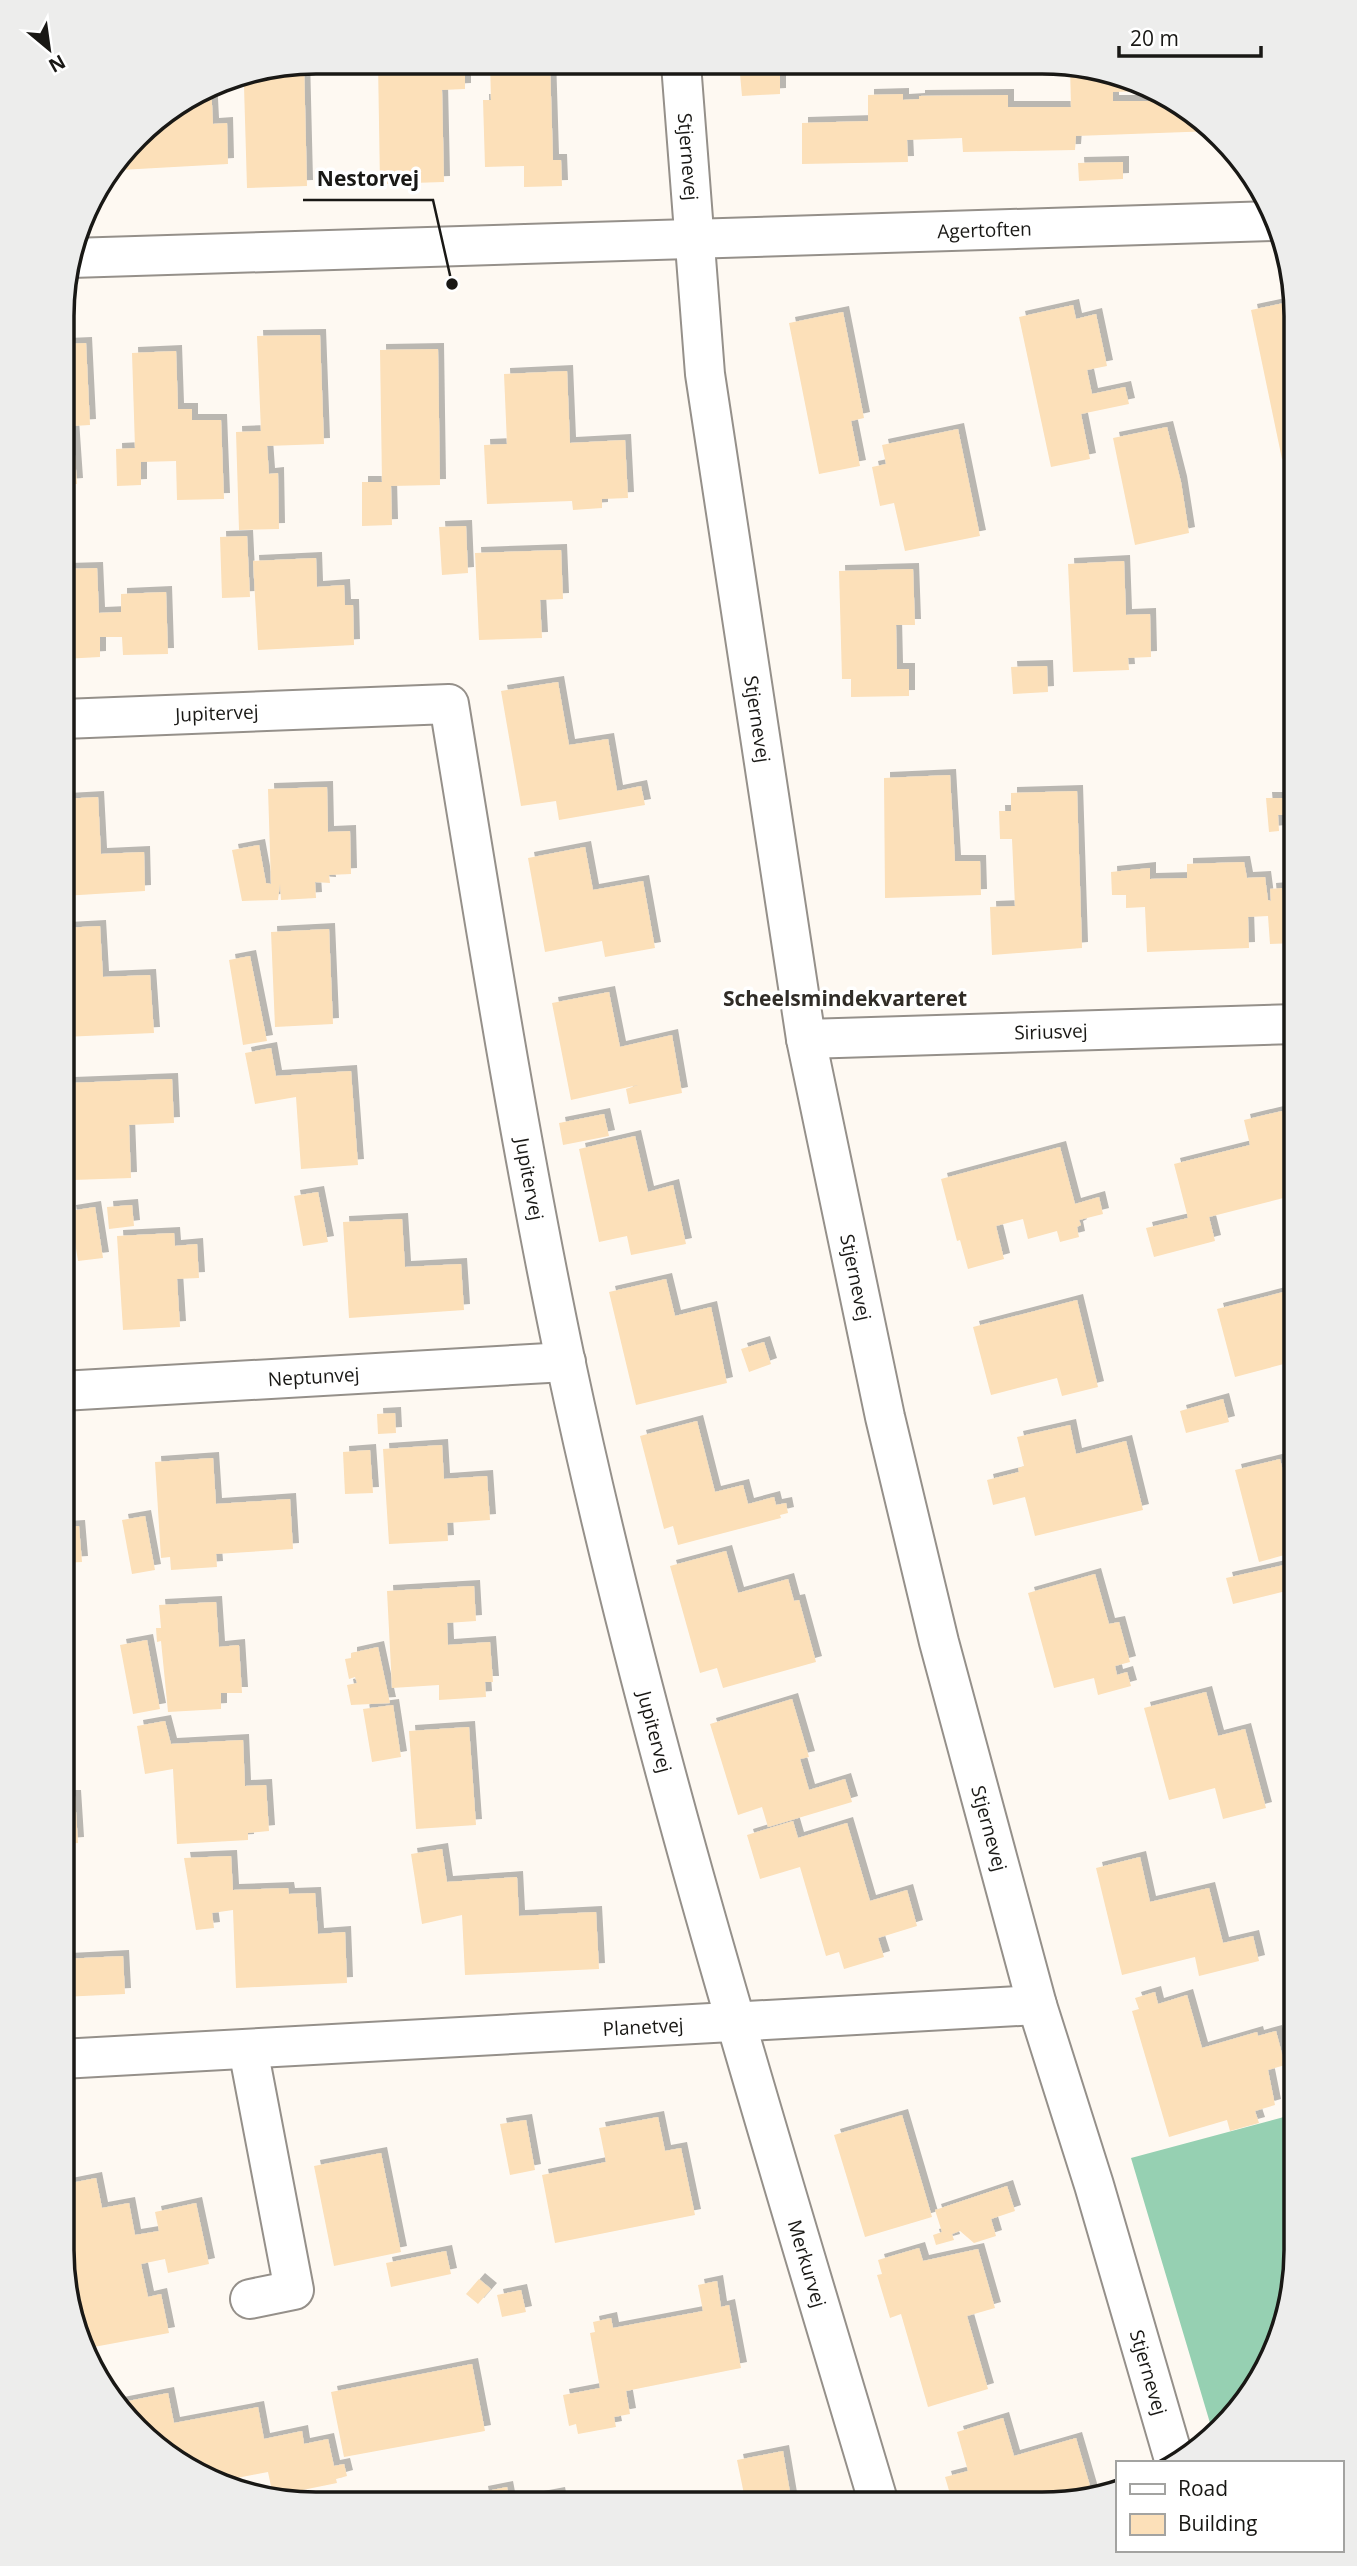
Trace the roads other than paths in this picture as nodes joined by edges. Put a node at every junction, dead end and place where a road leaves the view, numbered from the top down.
1 (682, 74) edge
2 (1264, 221) edge
3 (693, 239) junction
4 (81, 258) edge
5 (74, 719) edge
6 (1284, 1024) edge
7 (806, 1039) junction
8 (566, 1362) junction
9 (74, 1390) edge
10 (1037, 2005) junction
11 (736, 2022) junction
12 (248, 2049) junction
13 (74, 2059) edge
14 (250, 2299) dead end
15 (1172, 2454) edge
16 (874, 2492) edge

1 - 3 street, Stjernevej
2 - 3 street, Agertoften
3 - 4 street, Agertoften
3 - 7 street, Stjernevej
5 - 8 street, Jupitervej
6 - 7 street, Siriusvej
7 - 10 street, Stjernevej
8 - 9 street, Neptunvej
8 - 11 street, Jupitervej
10 - 11 street, Planetvej
10 - 15 street, Stjernevej
11 - 12 street, Planetvej
11 - 16 street, Merkurvej
12 - 13 street, Planetvej
12 - 14 street

